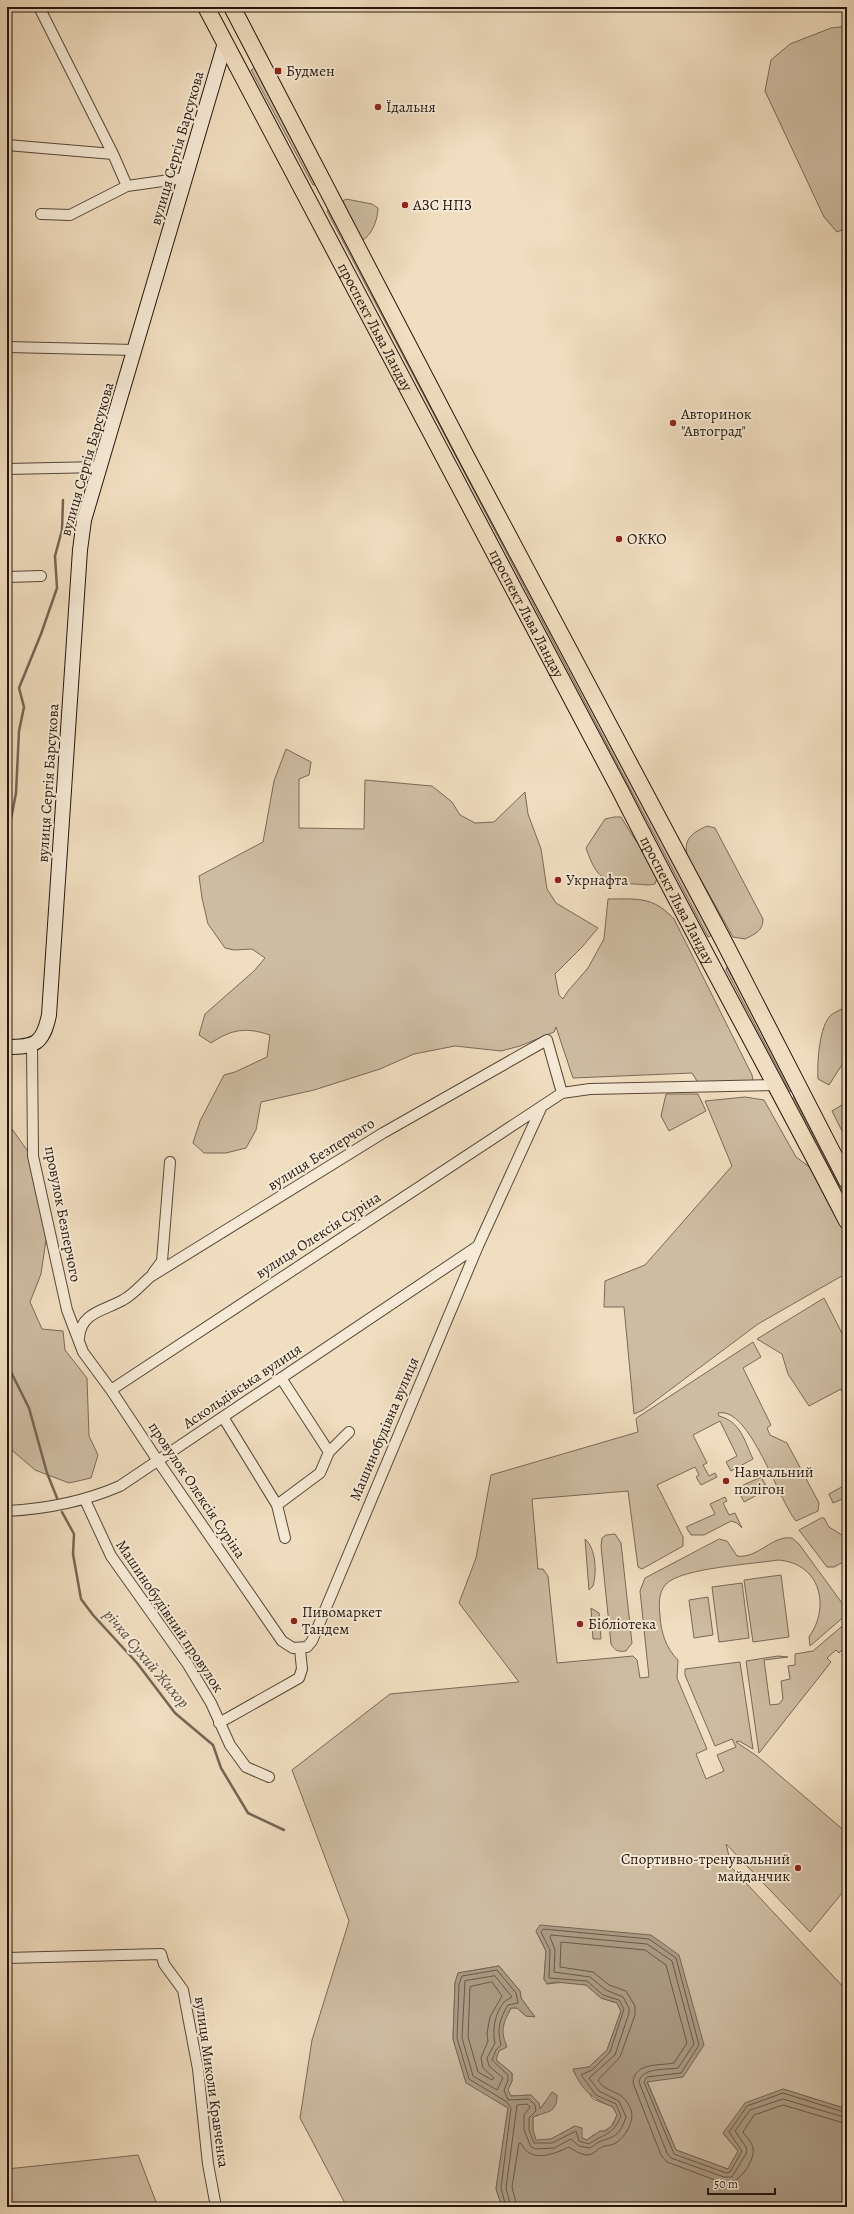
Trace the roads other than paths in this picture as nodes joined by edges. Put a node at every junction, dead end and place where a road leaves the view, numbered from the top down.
1 (39, 7) edge
2 (206, 7) edge
3 (232, 7) edge
4 (225, 43) junction
5 (7, 145) edge
6 (113, 154) junction
7 (184, 178) junction
8 (127, 186) junction
9 (328, 189) junction
10 (308, 200) junction
11 (41, 214) dead end
12 (7, 347) edge
13 (135, 350) junction
14 (100, 467) junction
15 (7, 469) edge
16 (41, 576) dead end
17 (7, 577) edge
18 (721, 936) junction
19 (702, 946) junction
20 (36, 1042) junction
21 (7, 1048) edge
22 (778, 1085) junction
23 (562, 1093) junction
24 (542, 1106) junction
25 (170, 1162) dead end
26 (847, 1181) edge
27 (847, 1221) edge
28 (478, 1246) junction
29 (150, 1277) junction
30 (79, 1338) junction
31 (281, 1378) junction
32 (111, 1390) junction
33 (223, 1417) junction
34 (349, 1432) dead end
35 (329, 1452) junction
36 (158, 1461) junction
37 (85, 1500) junction
38 (277, 1505) junction
39 (7, 1511) edge
40 (285, 1538) dead end
41 (300, 1649) junction
42 (219, 1723) junction
43 (269, 1777) dead end
44 (7, 1958) edge
45 (216, 2207) edge

1 - 6 street
2 - 4 main road, проспект Льва Ландау
3 - 4 main road
3 - 9 main road, проспект Льва Ландау
4 - 7 main road, вулиця Сергія Барсукова
4 - 10 main road, проспект Льва Ландау
5 - 6 street
6 - 8 street
7 - 8 street
7 - 13 main road, вулиця Сергія Барсукова
8 - 11 street
9 - 10 main road
9 - 18 main road, проспект Льва Ландау
10 - 19 main road, проспект Льва Ландау
12 - 13 street
13 - 14 main road, вулиця Сергія Барсукова
14 - 15 street
14 - 20 main road, вулиця Сергія Барсукова
16 - 17 street
18 - 19 main road
18 - 26 main road, проспект Льва Ландау
19 - 22 main road, проспект Льва Ландау
20 - 21 main road
20 - 30 street, провулок Безперчого
22 - 23 street
22 - 27 main road, проспект Льва Ландау
23 - 24 street, вулиця Олексія Суріна
23 - 29 street, вулиця Безперчого
24 - 28 street, Машинобудівна вулиця
24 - 32 street, вулиця Олексія Суріна
25 - 29 street
28 - 31 street, Аскольдівська вулиця
28 - 41 street, Машинобудівна вулиця
29 - 30 street, вулиця Безперчого
30 - 32 street, провулок Олексія Суріна
31 - 33 street, Аскольдівська вулиця
31 - 35 street
32 - 36 street, провулок Олексія Суріна
33 - 36 street, Аскольдівська вулиця
33 - 38 street
34 - 35 street
35 - 38 street
36 - 37 street, Аскольдівська вулиця
36 - 41 street, провулок Олексія Суріна
37 - 39 street, Аскольдівська вулиця
37 - 42 street, Машинобудівний провулок
38 - 40 street
41 - 42 street
42 - 43 street, Машинобудівний провулок
44 - 45 street, вулиця Миколи Кравченка

